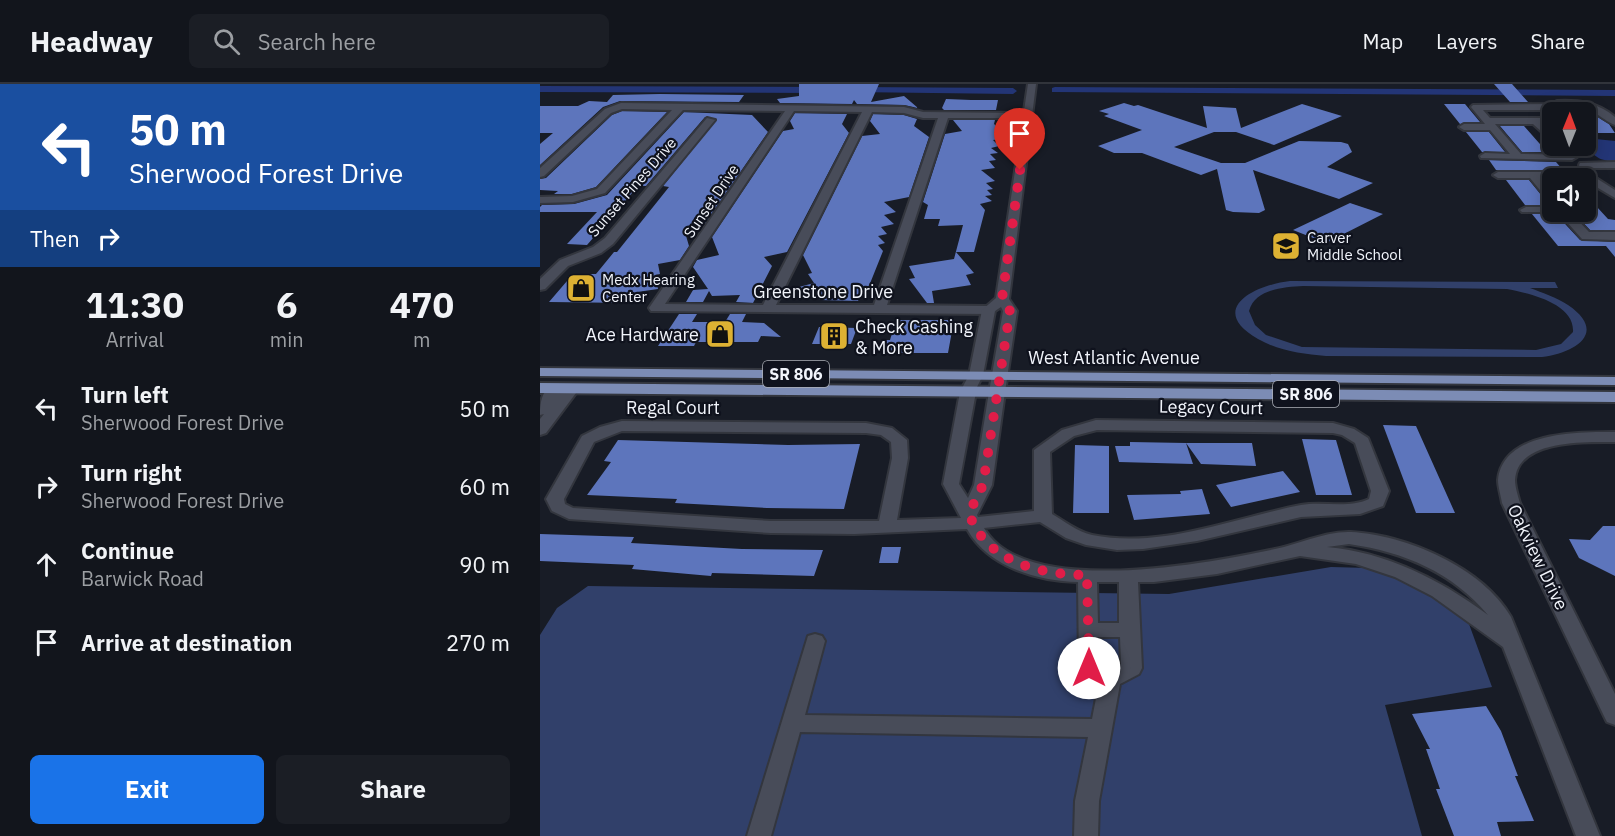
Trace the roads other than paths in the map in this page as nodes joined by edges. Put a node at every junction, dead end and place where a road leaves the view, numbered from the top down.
1 (1032, 84) edge
2 (681, 106) junction
3 (1596, 106) edge
4 (1542, 109) edge
5 (790, 110) junction
6 (868, 110) junction
7 (1603, 111) junction
8 (1615, 111) edge
9 (944, 115) junction
10 (1028, 115) junction
11 (710, 120) dead end
12 (1536, 121) junction
13 (1542, 121) edge
14 (1615, 122) edge
15 (1490, 124) junction
16 (1464, 127) dead end
17 (1542, 127) edge
18 (1485, 156) dead end
19 (1518, 157) junction
20 (1572, 157) joint
21 (1615, 165) edge
22 (1584, 168) edge
23 (1596, 168) edge
24 (540, 174) edge
25 (1542, 174) edge
26 (1498, 175) dead end
27 (1533, 175) junction
28 (1596, 183) edge
29 (1542, 186) edge
30 (1615, 195) edge
31 (540, 200) edge
32 (1526, 210) dead end
33 (1542, 210) edge
34 (1573, 222) edge
35 (1586, 236) junction
36 (1615, 236) edge
37 (1598, 250) dead end
38 (540, 286) edge
39 (1002, 299) junction
40 (656, 308) joint
41 (767, 309) junction
42 (879, 310) junction
43 (989, 310) junction
44 (540, 372) edge
45 (976, 375) junction
46 (1615, 381) edge
47 (999, 384) junction
48 (556, 389) edge
49 (968, 392) junction
50 (1615, 397) edge
51 (540, 410) edge
52 (540, 430) edge
53 (1615, 437) edge
54 (1043, 516) junction
55 (971, 518) junction
56 (887, 526) junction
57 (1087, 575) junction
58 (1128, 576) junction
59 (1089, 630) junction
60 (1129, 630) junction
61 (815, 641) dead end
62 (1110, 680) junction
63 (1615, 716) edge
64 (792, 723) junction
65 (1100, 728) junction
66 (759, 836) edge
67 (1086, 836) edge
68 (1588, 836) edge

1 - 10 street
2 - 5 street
2 - 24 street
2 - 31 street
3 - 7 street
4 - 15 street
5 - 6 street
5 - 40 street, Sunset Drive
6 - 9 street
6 - 41 street
7 - 8 street
7 - 14 street
9 - 10 street
9 - 42 street
10 - 39 street
11 - 38 street, Sunset Pines Drive
12 - 13 street
12 - 15 street
12 - 17 street
15 - 16 street
15 - 19 street
18 - 19 street
19 - 20 street
20 - 22 street
21 - 23 street
25 - 27 street
26 - 27 street
27 - 29 street
28 - 30 street
32 - 33 street
34 - 35 street
35 - 36 street
35 - 37 street
39 - 43 street
39 - 47 street
40 - 41 street, Greenstone Drive
41 - 42 street, Greenstone Drive
42 - 43 street, Greenstone Drive
43 - 45 street
44 - 45 main road, West Atlantic Avenue / SR 806
45 - 47 main road, West Atlantic Avenue / SR 806
45 - 49 street
46 - 47 main road, West Atlantic Avenue / SR 806
47 - 49 main road, West Atlantic Avenue / SR 806
47 - 50 main road, West Atlantic Avenue / SR 806
47 - 55 street
48 - 49 main road, West Atlantic Avenue / SR 806
48 - 51 street
48 - 52 street
49 - 55 street
53 - 63 street, Oakview Drive
54 - 54 street, Legacy Court
54 - 55 street
55 - 56 street, Regal Court
55 - 57 street
56 - 56 street, Regal Court
57 - 58 street
57 - 59 street
58 - 60 street
58 - 68 street
59 - 60 street
59 - 62 street
60 - 62 street
61 - 64 street
62 - 65 street
64 - 65 street
64 - 66 street
65 - 67 street

